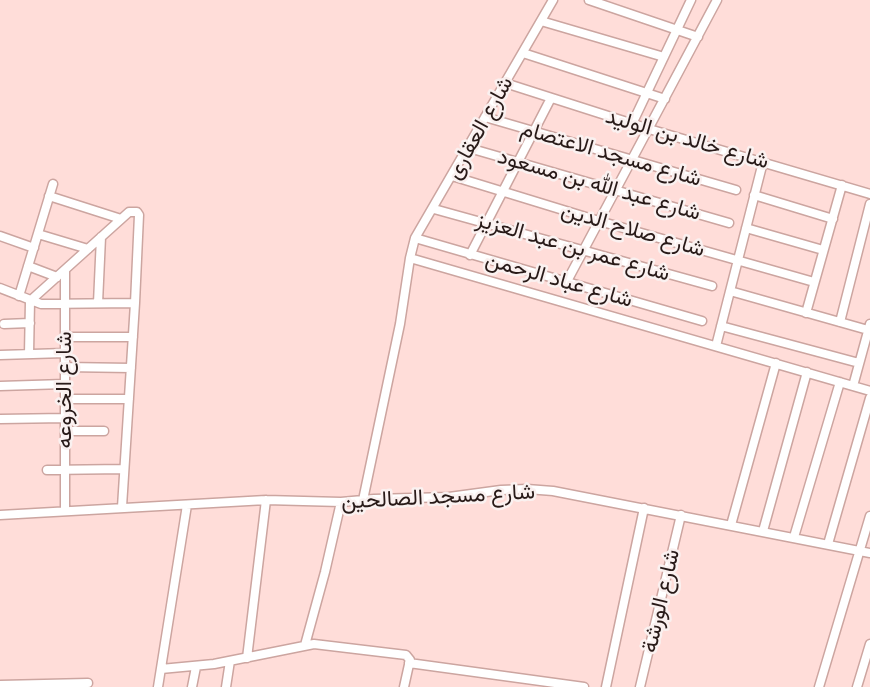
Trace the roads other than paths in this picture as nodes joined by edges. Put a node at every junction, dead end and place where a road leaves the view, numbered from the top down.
1 (553, 0) edge
2 (589, 0) edge
3 (691, 0) edge
4 (717, 0) edge
5 (541, 21) junction
6 (677, 30) junction
7 (698, 37) junction
8 (523, 52) junction
9 (664, 57) junction
10 (505, 83) junction
11 (646, 93) junction
12 (551, 98) junction
13 (665, 99) junction
14 (485, 117) junction
15 (632, 124) junction
16 (649, 129) junction
17 (534, 131) junction
18 (469, 148) junction
19 (632, 161) junction
20 (518, 162) junction
21 (763, 162) junction
22 (452, 176) junction
23 (53, 184) dead end
24 (842, 185) junction
25 (616, 190) junction
26 (736, 190) dead end
27 (502, 192) junction
28 (870, 194) edge
29 (754, 195) junction
30 (49, 196) junction
31 (870, 204) edge
32 (434, 209) junction
33 (120, 219) junction
34 (833, 219) junction
35 (599, 221) junction
36 (487, 223) junction
37 (729, 223) dead end
38 (746, 228) junction
39 (38, 234) junction
40 (0, 236) edge
41 (101, 237) junction
42 (415, 238) junction
43 (34, 248) junction
44 (88, 249) junction
45 (584, 250) junction
46 (824, 250) junction
47 (470, 255) junction
48 (410, 258) junction
49 (737, 261) junction
50 (28, 266) junction
51 (65, 270) junction
52 (57, 277) junction
53 (814, 282) junction
54 (566, 283) junction
55 (712, 286) dead end
56 (0, 288) edge
57 (730, 291) junction
58 (19, 296) junction
59 (30, 301) junction
60 (98, 303) junction
61 (135, 303) junction
62 (65, 304) junction
63 (806, 312) junction
64 (702, 321) dead end
65 (840, 322) junction
66 (30, 323) junction
67 (4, 324) dead end
68 (721, 326) junction
69 (869, 327) edge
70 (65, 337) junction
71 (133, 337) junction
72 (716, 346) junction
73 (65, 353) junction
74 (29, 354) junction
75 (0, 355) edge
76 (776, 363) junction
77 (859, 363) junction
78 (65, 367) junction
79 (131, 368) junction
80 (807, 372) junction
81 (840, 382) junction
82 (65, 384) junction
83 (0, 386) edge
84 (853, 386) junction
85 (870, 391) edge
86 (870, 398) edge
87 (65, 399) junction
88 (129, 399) junction
89 (65, 418) junction
90 (0, 419) edge
91 (65, 431) junction
92 (104, 431) dead end
93 (124, 469) junction
94 (47, 470) dead end
95 (65, 470) junction
96 (266, 500) junction
97 (363, 500) junction
98 (341, 502) junction
99 (187, 504) junction
100 (122, 507) junction
101 (644, 508) junction
102 (65, 510) junction
103 (0, 515) edge
104 (681, 515) junction
105 (870, 516) edge
106 (732, 525) junction
107 (763, 531) junction
108 (794, 537) junction
109 (828, 544) junction
110 (859, 550) junction
111 (870, 553) edge
112 (870, 644) edge
113 (305, 645) junction
114 (248, 658) junction
115 (230, 662) junction
116 (409, 663) junction
117 (196, 667) junction
118 (161, 669) junction
119 (88, 683) dead end
120 (538, 684) edge
121 (0, 686) edge
122 (570, 686) edge
123 (158, 687) edge
124 (192, 687) edge
125 (226, 687) edge
126 (404, 687) edge
127 (584, 687) edge
128 (606, 687) edge
129 (640, 687) edge
130 (819, 687) edge
131 (857, 687) edge

1 - 5 street, شارع العقارى
2 - 6 street
3 - 6 street
4 - 7 street
5 - 8 street, شارع العقارى
5 - 9 street
6 - 7 street
6 - 9 street
7 - 13 street
8 - 10 street, شارع العقارى
8 - 11 street
9 - 11 street
10 - 12 street, شارع خالد بن الوليد
10 - 14 street, شارع العقارى
11 - 13 street
11 - 15 street
12 - 15 street, شارع خالد بن الوليد
12 - 17 street
13 - 16 street
14 - 17 street, شارع مسجد الاعتصام
14 - 18 street, شارع العقارى
15 - 16 street, شارع خالد بن الوليد
16 - 19 street
16 - 21 street, شارع خالد بن الوليد
17 - 19 street, شارع مسجد الاعتصام
17 - 20 street
18 - 20 street, شارع عبد الله بن مسعود
18 - 22 street, شارع العقارى
19 - 25 street
19 - 26 street, شارع مسجد الاعتصام
20 - 25 street, شارع عبد الله بن مسعود
20 - 27 street
21 - 24 street, شارع خالد بن الوليد
21 - 29 street
22 - 27 street, شارع صلاح الدين
22 - 32 street, شارع العقارى
23 - 30 street
24 - 28 street, شارع خالد بن الوليد
24 - 34 street
25 - 35 street
25 - 37 street, شارع عبد الله بن مسعود
27 - 35 street, شارع صلاح الدين
27 - 36 street
29 - 34 street
29 - 38 street
30 - 33 street
30 - 39 street
31 - 65 street
32 - 36 street, شارع عمر بن عبد العزيز
32 - 42 street, شارع العقارى
33 - 41 street
33 - 61 street
34 - 46 street
35 - 45 street
35 - 49 street, شارع صلاح الدين
36 - 45 street, شارع عمر بن عبد العزيز
36 - 47 street
38 - 46 street
38 - 49 street
39 - 43 street
39 - 44 street
40 - 43 street
41 - 44 street
41 - 60 street
42 - 47 street, شارع عباد الرحمن
42 - 48 street, شارع العقارى
43 - 50 street
44 - 51 street
45 - 54 street
45 - 55 street, شارع عمر بن عبد العزيز
46 - 53 street
47 - 54 street, شارع عباد الرحمن
48 - 72 street
48 - 97 street, شارع العقارى
49 - 53 street, شارع صلاح الدين
49 - 57 street
50 - 52 street
50 - 58 street
51 - 52 street
51 - 62 street, شارع الخروعه
52 - 59 street
53 - 63 street
54 - 64 street, شارع عباد الرحمن
56 - 58 street
57 - 63 street
57 - 68 street
58 - 59 street
59 - 62 street
59 - 66 street
60 - 61 street
60 - 62 street
61 - 71 street
62 - 70 street, شارع الخروعه
63 - 65 street
65 - 69 street
66 - 67 street
66 - 74 street
68 - 72 street
68 - 77 street
69 - 77 street
70 - 71 street
70 - 73 street, شارع الخروعه
71 - 79 street
72 - 76 street
73 - 74 street
73 - 78 street, شارع الخروعه
74 - 75 street
76 - 80 street
76 - 106 street
77 - 84 street
78 - 79 street
78 - 82 street, شارع الخروعه
79 - 88 street
80 - 81 street
80 - 107 street
81 - 84 street
81 - 108 street
82 - 83 street
82 - 87 street, شارع الخروعه
84 - 85 street
86 - 109 street
87 - 88 street
87 - 89 street, شارع الخروعه
88 - 93 street
89 - 90 street
89 - 91 street, شارع الخروعه
91 - 92 street
91 - 95 street, شارع الخروعه
93 - 95 street
93 - 100 street
94 - 95 street
95 - 102 street, شارع الخروعه
96 - 98 street, شارع مسجد الصالحين
96 - 99 street, شارع مسجد الصالحين
96 - 114 street
97 - 98 street, شارع مسجد الصالحين
97 - 101 street, شارع مسجد الصالحين
98 - 113 street
99 - 100 street, شارع مسجد الصالحين
99 - 118 street
100 - 102 street, شارع مسجد الصالحين
101 - 104 street, شارع مسجد الصالحين
101 - 128 street
102 - 103 street, شارع مسجد الصالحين
104 - 106 street, شارع مسجد الصالحين
104 - 129 street, شارع الورشة
105 - 110 street
106 - 107 street, شارع مسجد الصالحين
107 - 108 street, شارع مسجد الصالحين
108 - 109 street, شارع مسجد الصالحين
109 - 110 street, شارع مسجد الصالحين
110 - 111 street, شارع مسجد الصالحين
110 - 130 street
112 - 131 street
113 - 114 street
113 - 116 street
114 - 115 street
115 - 117 street
115 - 125 street
116 - 120 street
116 - 126 street
117 - 118 street
117 - 124 street
118 - 123 street
119 - 121 street
120 - 122 street
122 - 127 street

